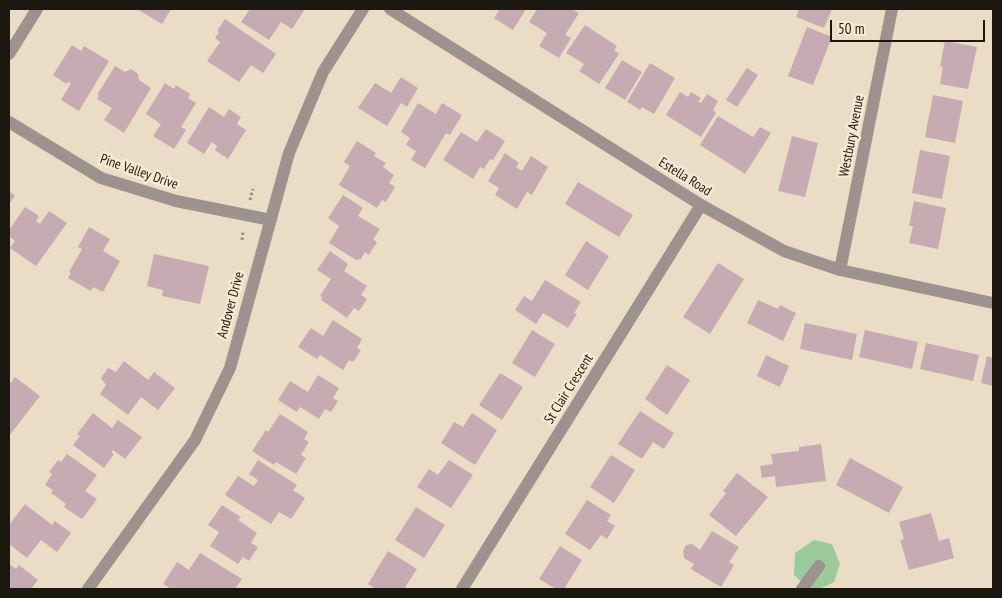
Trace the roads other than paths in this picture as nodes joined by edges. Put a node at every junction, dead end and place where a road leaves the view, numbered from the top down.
1 (37, 9) edge
2 (363, 9) edge
3 (390, 9) edge
4 (892, 9) edge
5 (9, 54) edge
6 (9, 122) edge
7 (701, 205) junction
8 (271, 220) junction
9 (840, 270) junction
10 (993, 304) edge
11 (819, 566) dead end
12 (88, 589) edge
13 (462, 589) edge
14 (802, 589) edge

1 - 5 street
2 - 8 street, Andover Drive
3 - 7 street, Estella Road
4 - 9 street, Westbury Avenue
6 - 8 street, Pine Valley Drive
7 - 9 street, Estella Road
7 - 13 street, St Clair Crescent
8 - 12 street, Andover Drive
9 - 10 street, Estella Road
11 - 14 street

